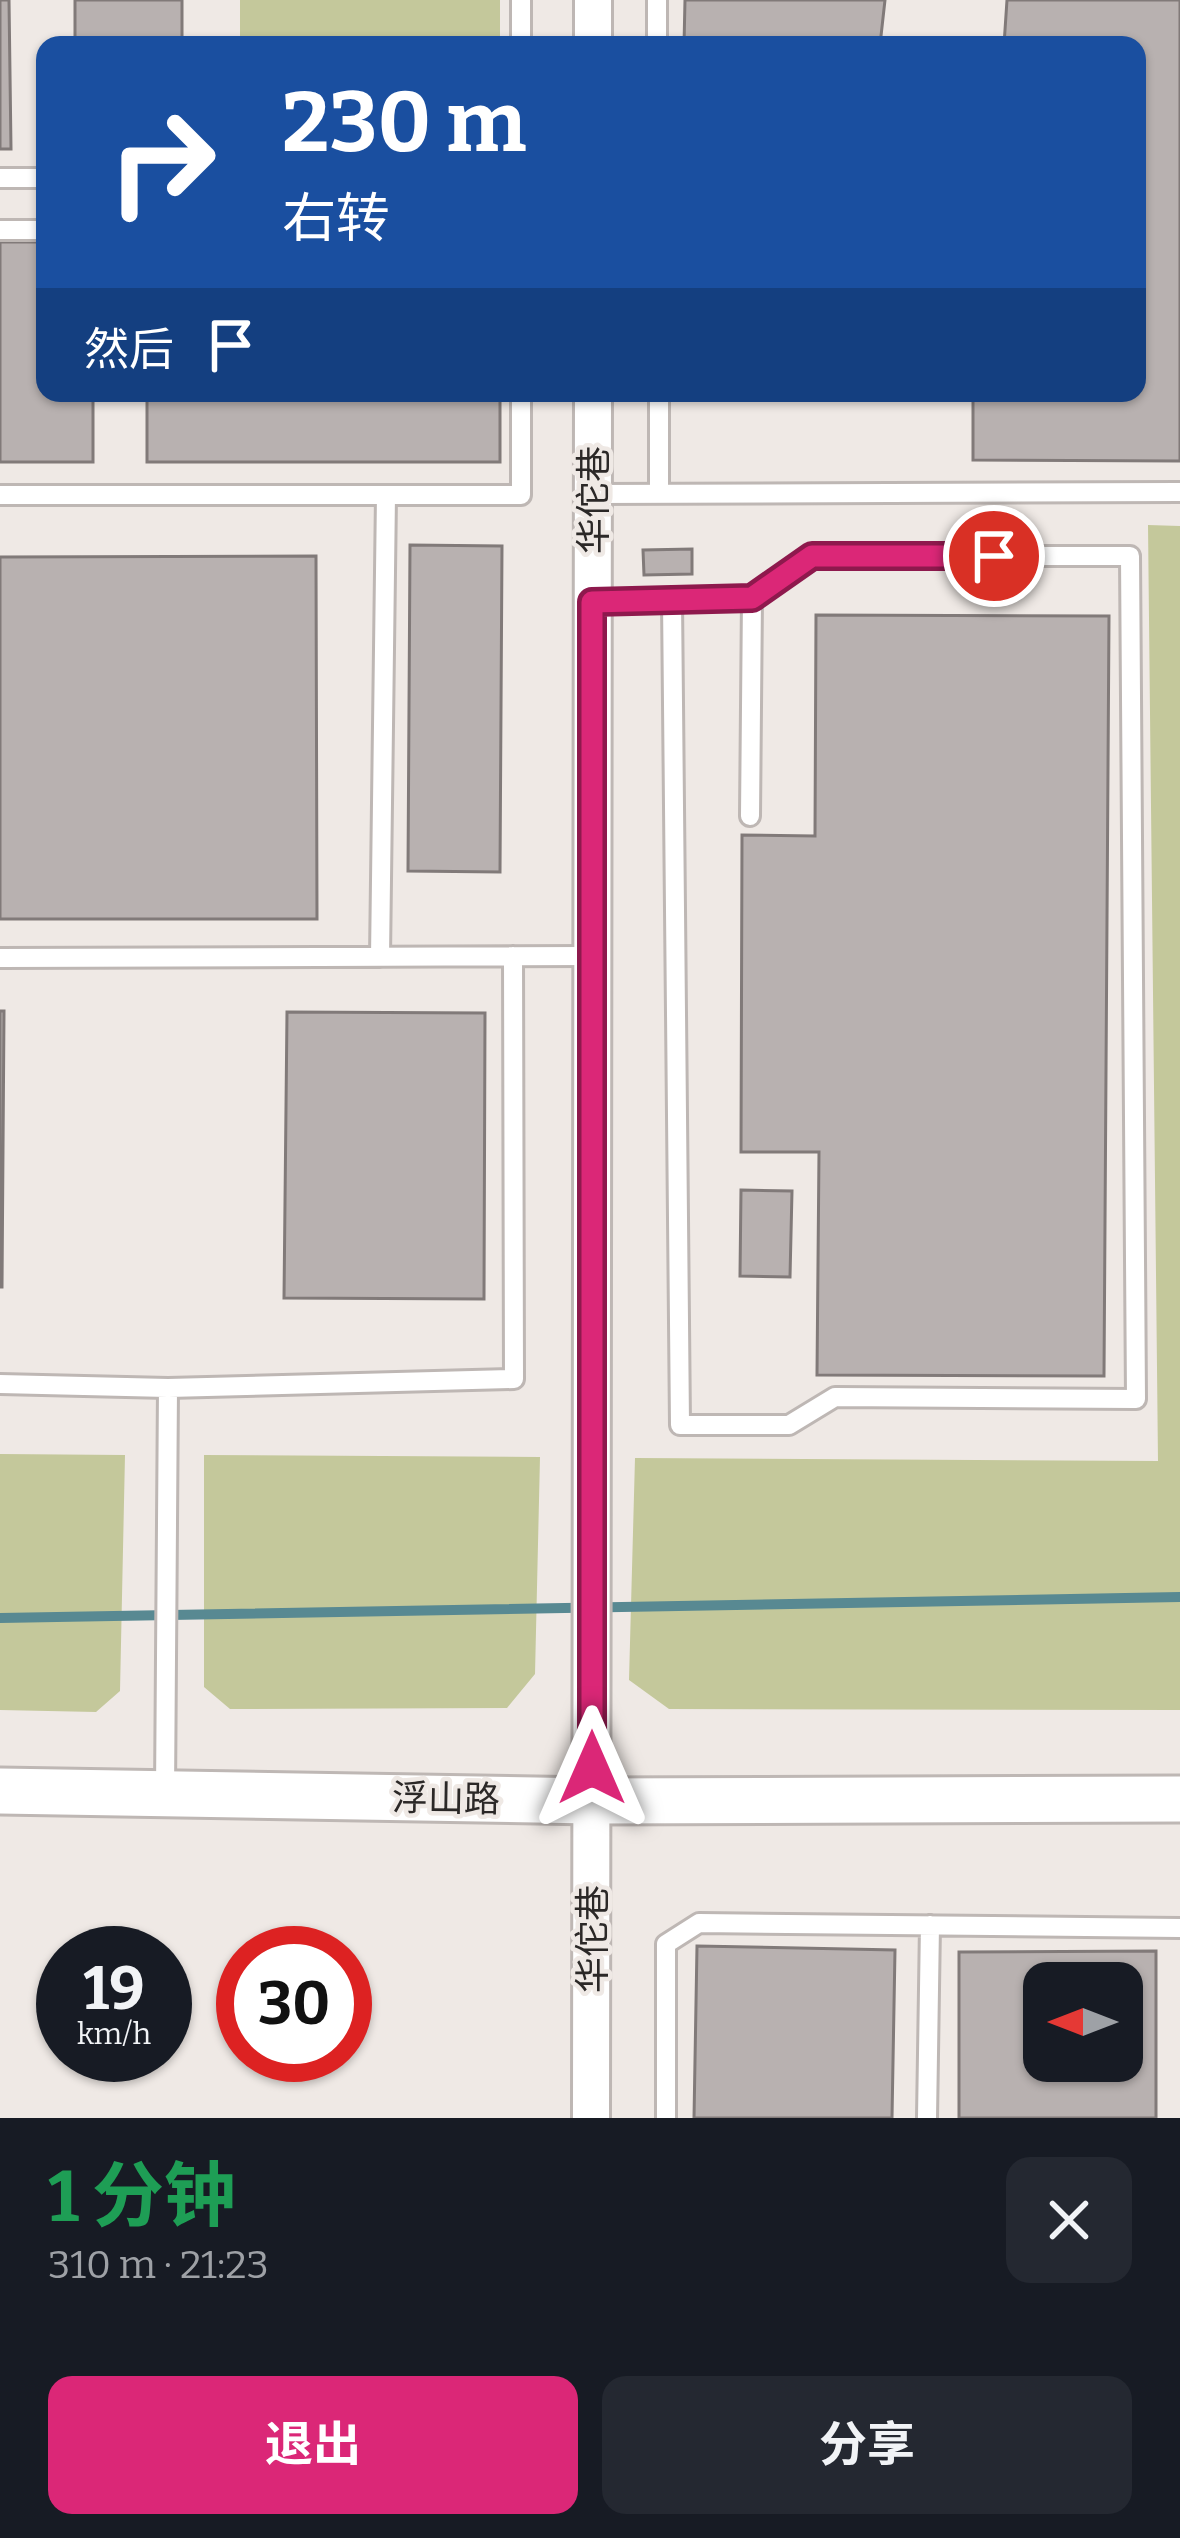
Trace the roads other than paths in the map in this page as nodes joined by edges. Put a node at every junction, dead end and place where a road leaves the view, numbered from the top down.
1 (521, 0) edge
2 (593, 0) edge
3 (657, 0) edge
4 (521, 36) edge
5 (593, 36) edge
6 (657, 36) edge
7 (0, 178) edge
8 (36, 178) edge
9 (0, 230) edge
10 (36, 230) edge
11 (521, 402) edge
12 (593, 402) edge
13 (659, 402) edge
14 (1180, 491) edge
15 (659, 493) junction
16 (592, 494) junction
17 (0, 495) edge
18 (386, 495) junction
19 (752, 598) junction
20 (672, 600) junction
21 (592, 602) junction
22 (749, 816) dead end
23 (513, 956) junction
24 (592, 956) junction
25 (380, 957) junction
26 (0, 958) edge
27 (0, 1384) edge
28 (168, 1388) junction
29 (0, 1790) edge
30 (165, 1793) junction
31 (1180, 1799) edge
32 (592, 1801) junction
33 (930, 1925) junction
34 (1180, 1928) edge
35 (591, 2118) edge
36 (666, 2118) edge
37 (927, 2118) edge

1 - 4 lane
2 - 5 street
3 - 6 lane
7 - 8 lane
9 - 10 lane
11 - 18 lane
12 - 16 street, 华佗巷
13 - 15 lane
14 - 15 lane
15 - 16 lane
16 - 21 street, 华佗巷
17 - 18 lane
18 - 25 lane
19 - 20 lane
19 - 20 lane
19 - 22 lane
20 - 21 lane
21 - 24 street, 华佗巷
23 - 24 lane
23 - 25 lane
23 - 28 lane
24 - 32 street, 华佗巷
25 - 26 lane
27 - 28 lane
28 - 30 lane
29 - 30 street, 浮山路
30 - 32 street, 浮山路
31 - 32 street, 浮山路
32 - 35 street, 华佗巷
33 - 34 lane
33 - 36 lane
33 - 37 lane

